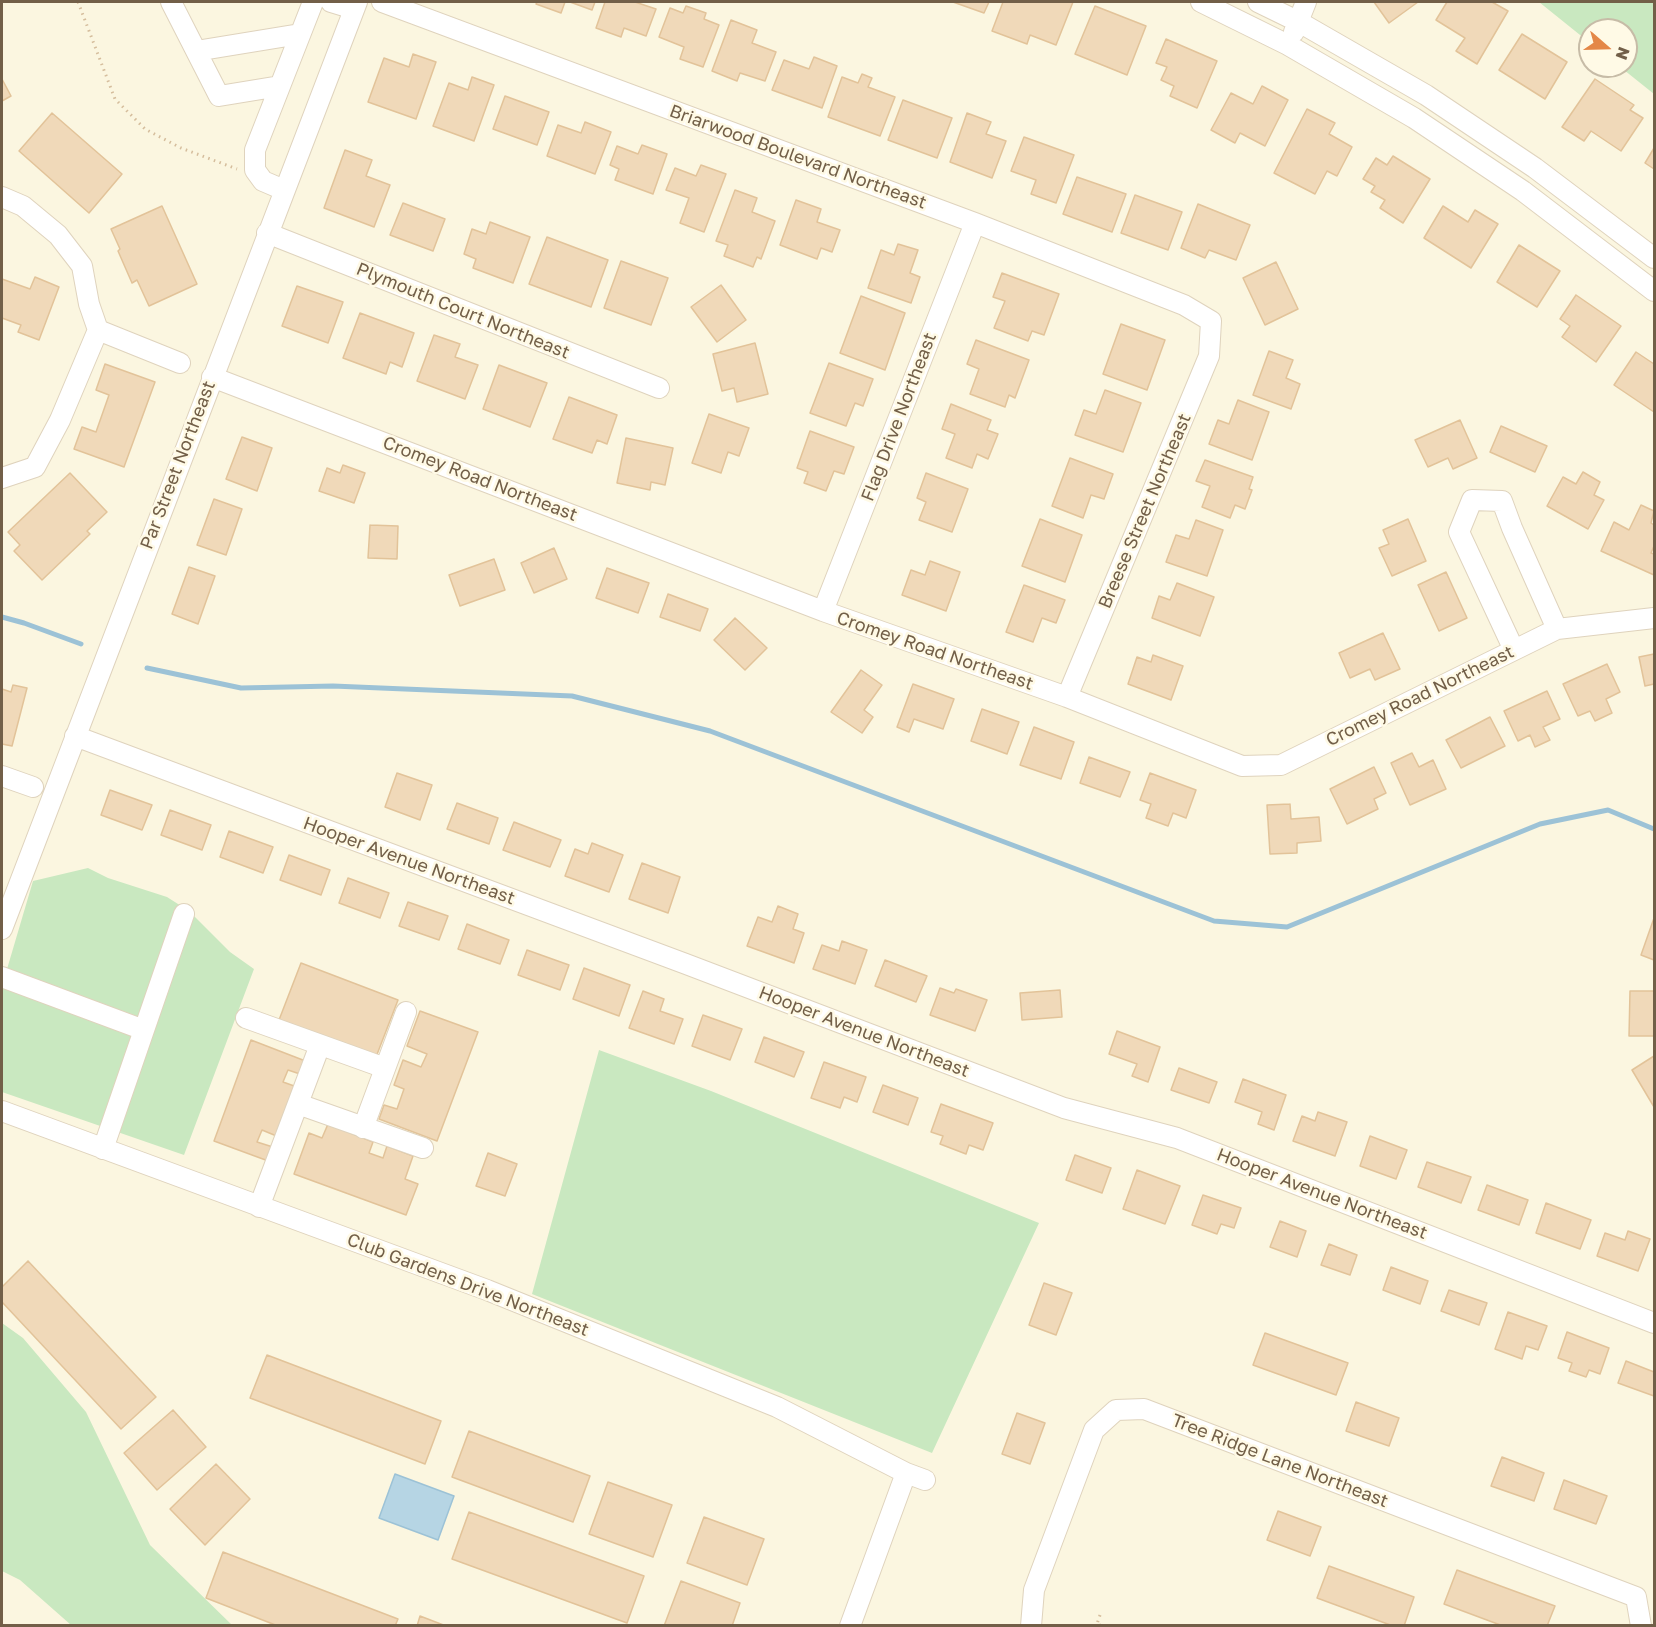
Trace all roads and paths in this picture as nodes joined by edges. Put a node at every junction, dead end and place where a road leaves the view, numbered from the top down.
1 (78, 2) edge
2 (171, 2) edge
3 (314, 2) edge
4 (331, 2) edge
5 (382, 2) edge
6 (1201, 2) edge
7 (1258, 2) edge
8 (1306, 2) edge
9 (355, 5) edge
10 (1299, 22) junction
11 (300, 34) junction
12 (1288, 45) junction
13 (196, 51) junction
14 (280, 86) junction
15 (1508, 150) junction
16 (1493, 171) junction
17 (263, 181) junction
18 (284, 190) junction
19 (2, 196) edge
20 (975, 223) junction
21 (267, 233) junction
22 (1654, 258) edge
23 (1654, 291) edge
24 (1211, 321) joint
25 (98, 330) junction
26 (180, 363) dead end
27 (212, 377) junction
28 (659, 388) dead end
29 (2, 478) edge
30 (824, 611) junction
31 (1654, 618) edge
32 (1557, 629) junction
33 (1514, 650) junction
34 (1067, 697) junction
35 (75, 736) junction
36 (2, 776) edge
37 (33, 787) dead end
38 (184, 914) dead end
39 (2, 929) edge
40 (2, 977) edge
41 (406, 1012) dead end
42 (246, 1018) dead end
43 (144, 1030) junction
44 (320, 1045) junction
45 (385, 1068) junction
46 (298, 1104) junction
47 (2, 1111) edge
48 (363, 1128) junction
49 (423, 1148) dead end
50 (103, 1149) junction
51 (259, 1207) junction
52 (1654, 1323) edge
53 (906, 1473) junction
54 (926, 1480) dead end
55 (1100, 1615) dead end
56 (850, 1626) edge
57 (1031, 1626) edge
58 (1102, 1626) edge
59 (1641, 1626) edge

1 - 17 path
2 - 13 street
3 - 11 street
4 - 9 street
5 - 20 street, Briarwood Boulevard Northeast
6 - 12 street
7 - 10 street
8 - 10 street
9 - 18 street, Par Street Northeast
10 - 12 street
10 - 15 street
11 - 13 street
11 - 14 street
12 - 16 street
13 - 14 street
14 - 17 street
15 - 16 street
15 - 22 street
16 - 23 street
17 - 18 street
18 - 21 street, Par Street Northeast
19 - 25 street
20 - 24 street, Briarwood Boulevard Northeast
20 - 30 street, Flag Drive Northeast
21 - 27 street, Par Street Northeast
21 - 28 street, Plymouth Court Northeast
24 - 34 street, Breese Street Northeast
25 - 26 street
25 - 29 street
27 - 30 street, Cromey Road Northeast
27 - 35 street, Par Street Northeast
30 - 34 street, Cromey Road Northeast
31 - 32 street, Cromey Road Northeast
32 - 33 street, Cromey Road Northeast
32 - 33 street
33 - 34 street, Cromey Road Northeast
35 - 39 street, Par Street Northeast
35 - 52 street, Hooper Avenue Northeast
36 - 37 street
38 - 43 street
40 - 43 street
41 - 45 street
42 - 44 street
43 - 50 street
44 - 45 street
44 - 46 street
45 - 48 street
46 - 48 street
46 - 51 street
47 - 50 street, Club Gardens Drive Northeast
48 - 49 street
50 - 51 street, Club Gardens Drive Northeast
51 - 53 street, Club Gardens Drive Northeast
53 - 54 street, Club Gardens Drive Northeast
53 - 56 street
55 - 58 path
57 - 59 street, Tree Ridge Lane Northeast

